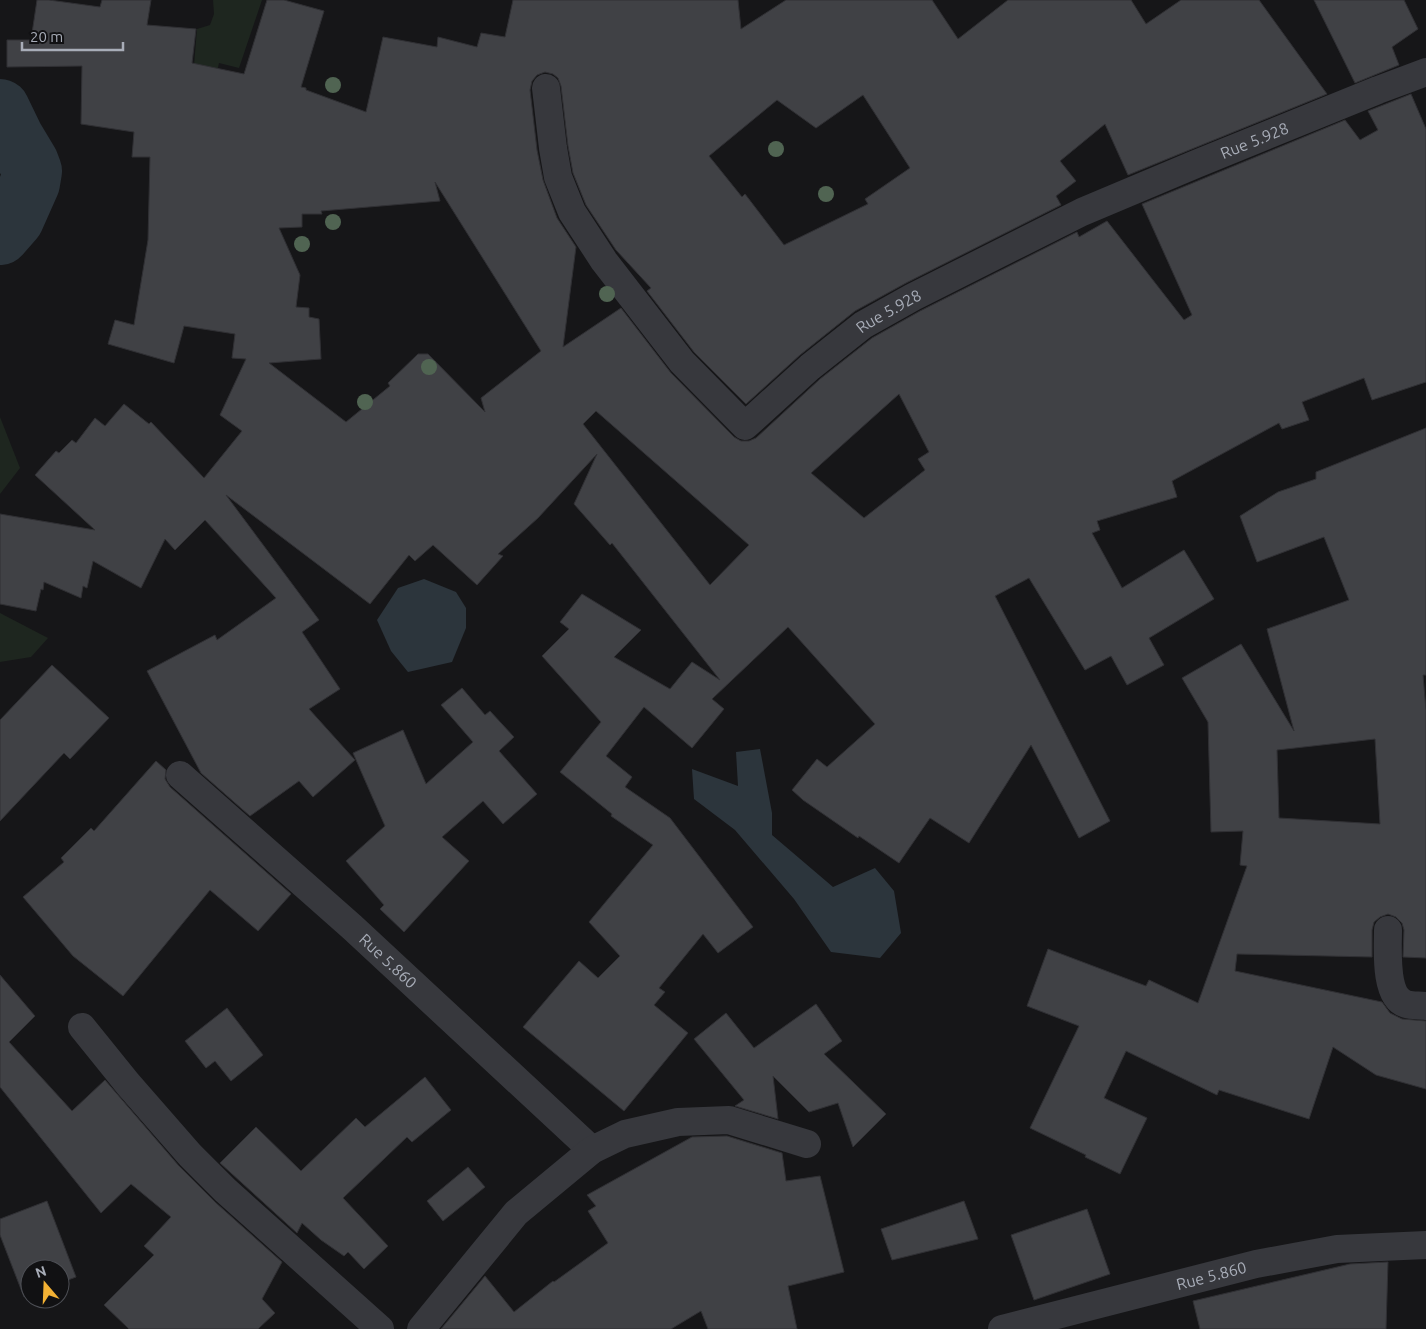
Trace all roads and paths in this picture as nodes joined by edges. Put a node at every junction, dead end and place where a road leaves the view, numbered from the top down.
1 (1426, 72) edge
2 (546, 88) dead end
3 (180, 775) dead end
4 (1388, 930) dead end
5 (1426, 1006) edge
6 (82, 1026) dead end
7 (807, 1144) dead end
8 (592, 1150) junction
9 (1426, 1245) edge
10 (380, 1329) edge
11 (421, 1329) edge
12 (1002, 1329) edge

1 - 2 street, Rue 5.928
3 - 8 street, Rue 5.860
4 - 5 street
6 - 10 street
7 - 8 street
8 - 11 street
9 - 12 street, Rue 5.860

